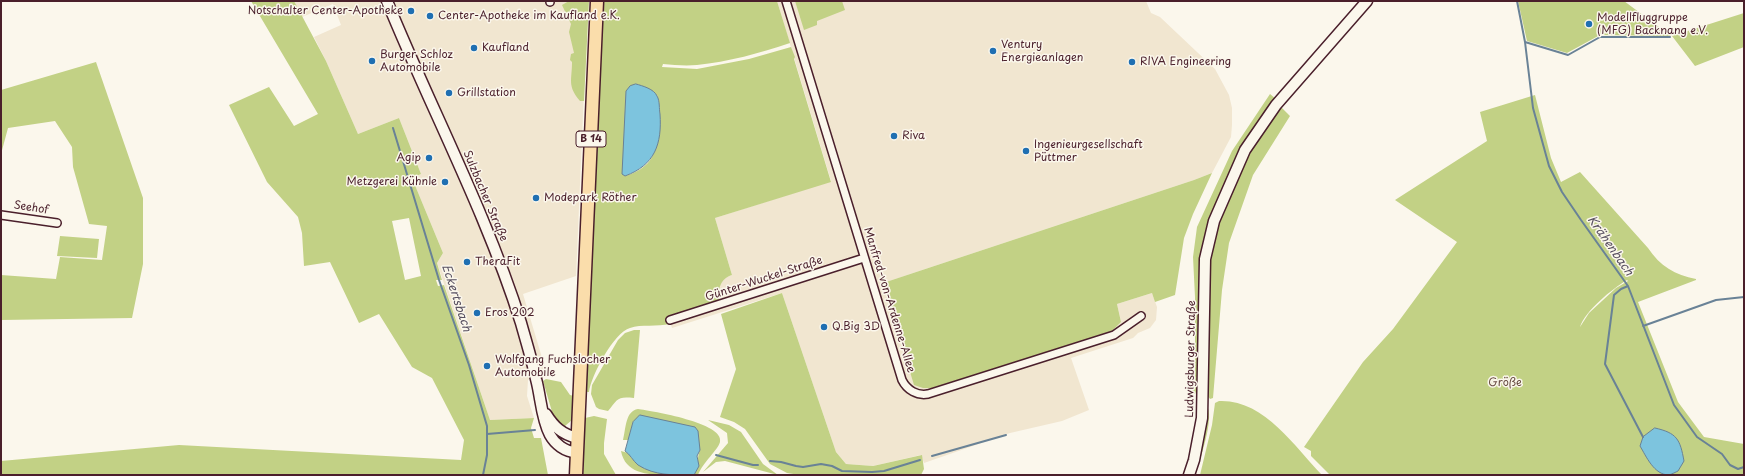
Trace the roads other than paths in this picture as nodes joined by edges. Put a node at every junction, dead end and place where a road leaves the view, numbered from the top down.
1 (387, 1) edge
2 (597, 1) edge
3 (786, 1) edge
4 (1367, 1) edge
5 (1, 215) edge
6 (57, 223) dead end
7 (864, 258) junction
8 (1142, 316) dead end
9 (670, 320) dead end
10 (542, 407) junction
11 (577, 438) junction
12 (576, 452) junction
13 (576, 475) edge
14 (1189, 475) edge

1 - 10 street, Sulzbacher Straße
2 - 11 main road, B 14
3 - 7 street, Manfred-von-Ardenne-Allee
4 - 14 street, Ludwigsburger Straße
5 - 6 street, Seehof
7 - 8 street, Manfred-von-Ardenne-Allee
7 - 9 street, Günter-Wuckel-Straße
10 - 11 street
10 - 12 street, Sulzbacher Straße
11 - 12 main road, B 14
12 - 13 main road, B 14

